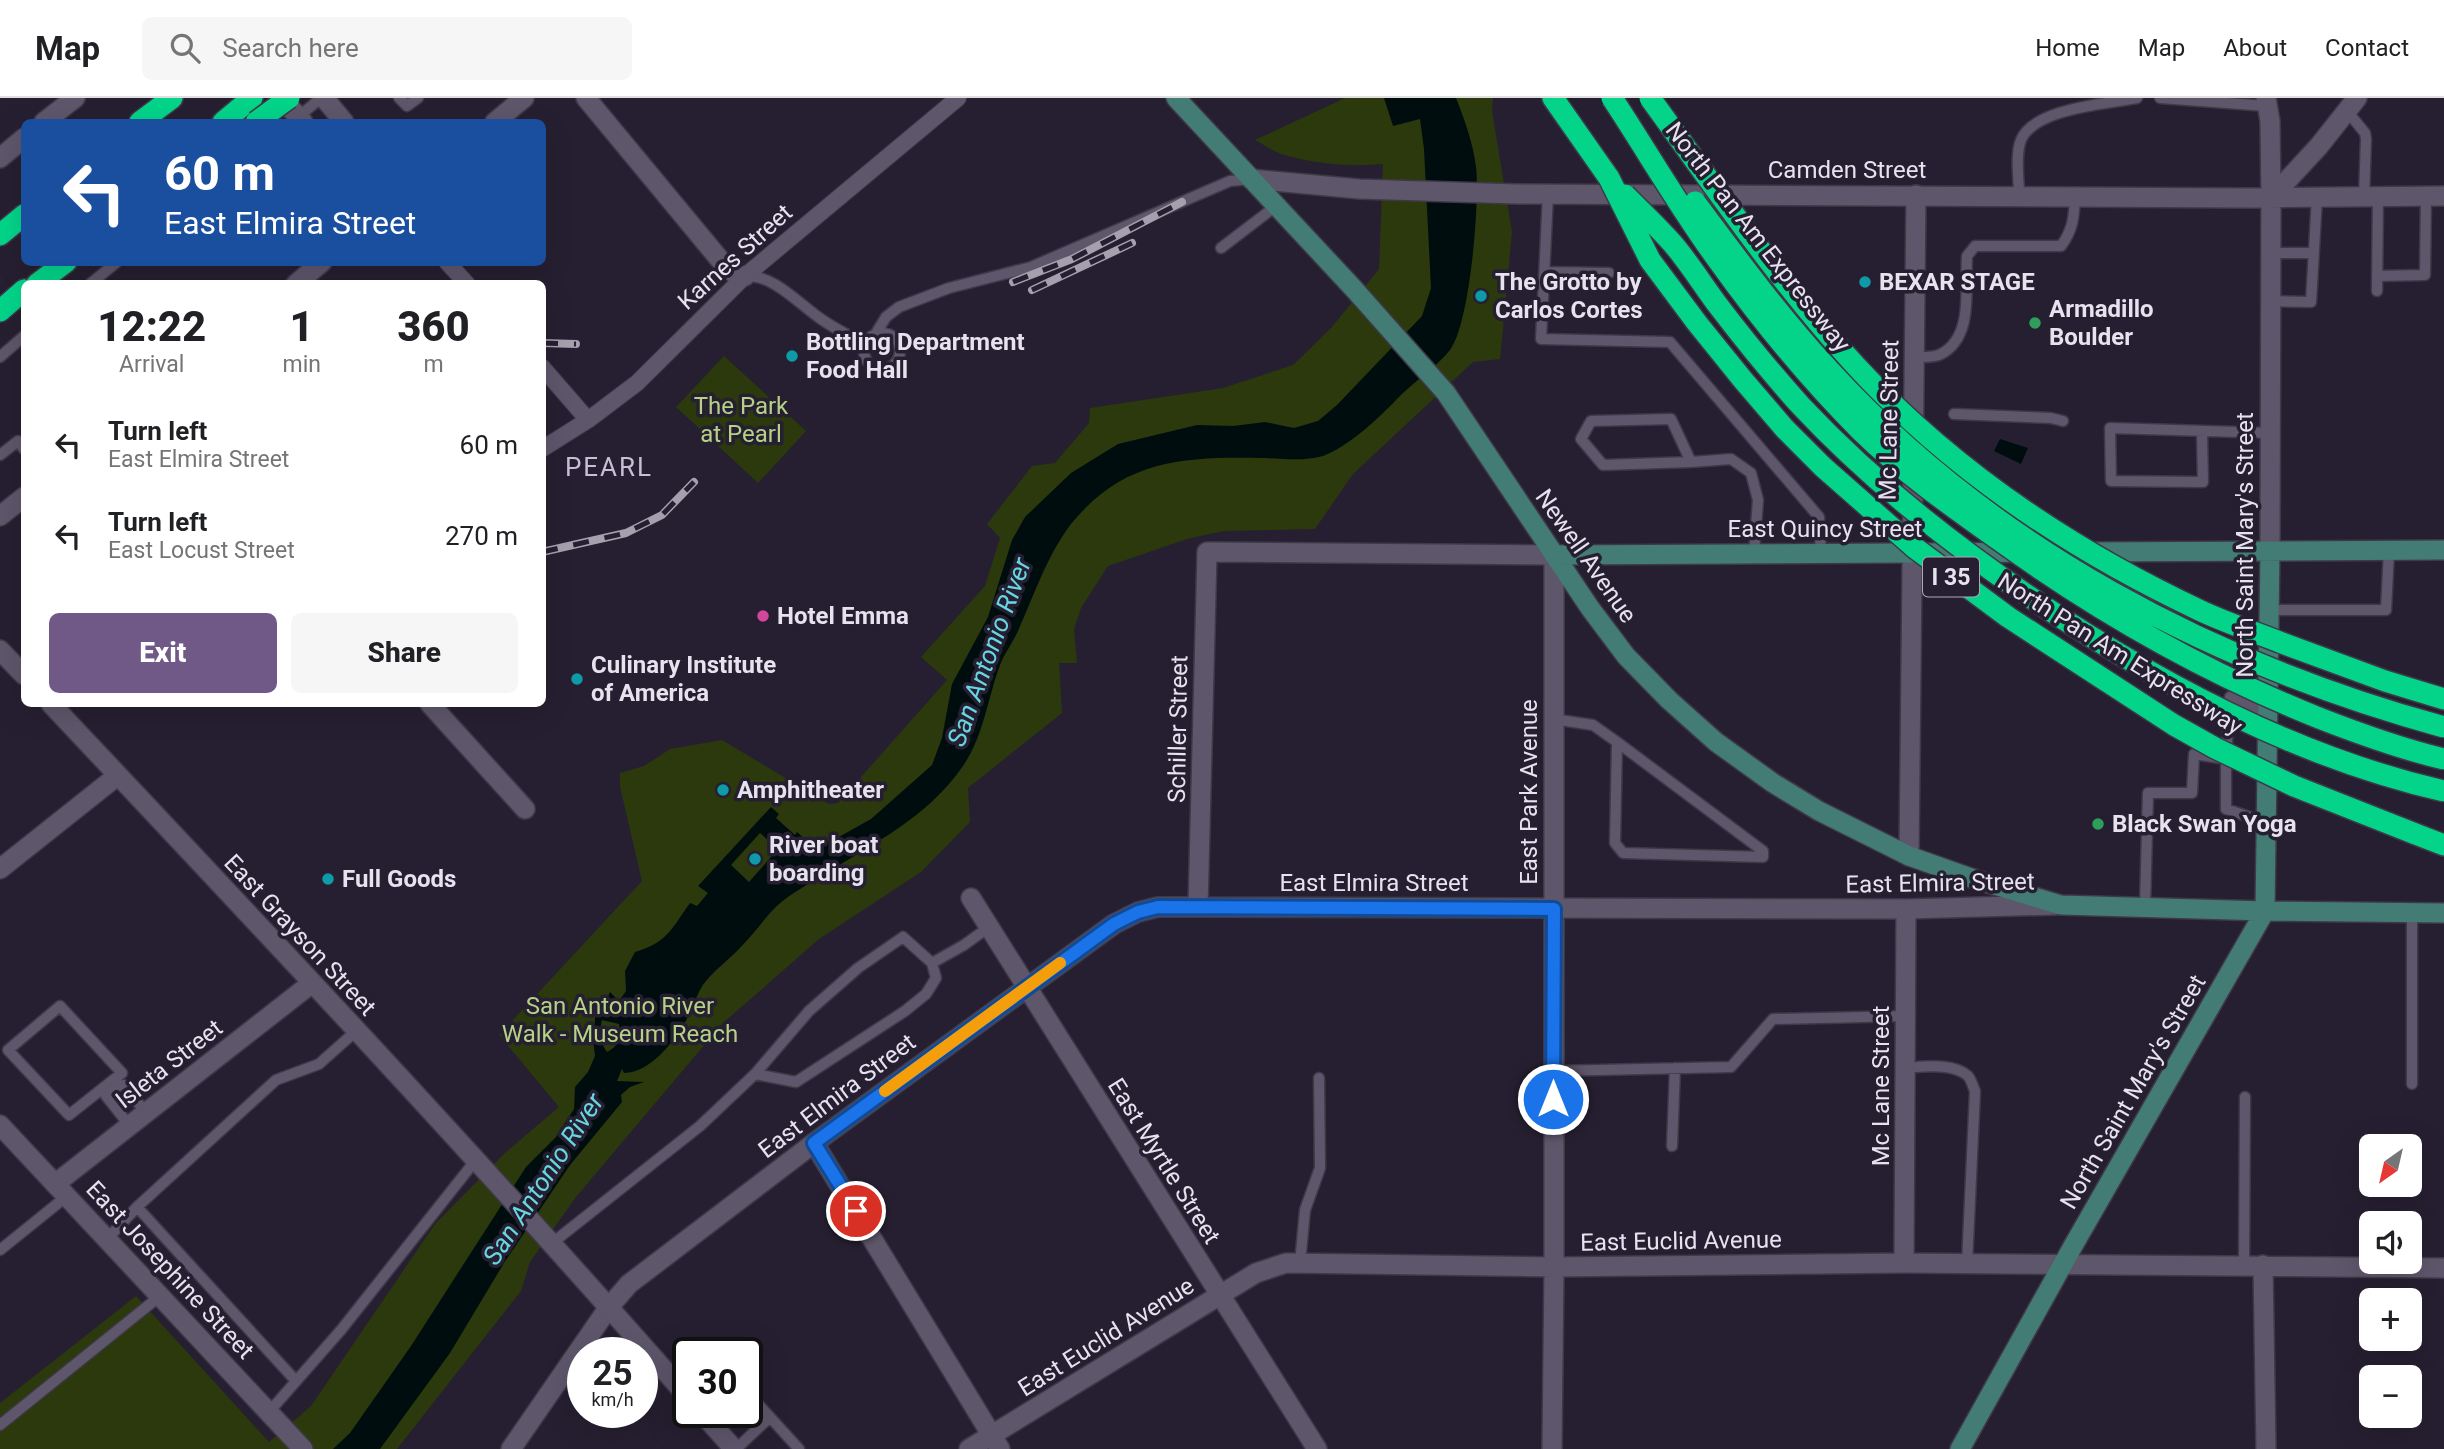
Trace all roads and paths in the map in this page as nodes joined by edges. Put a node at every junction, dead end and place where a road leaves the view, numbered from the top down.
1 (75, 98) edge
2 (165, 98) edge
3 (172, 98) edge
4 (252, 98) edge
5 (281, 98) edge
6 (322, 98) edge
7 (399, 98) edge
8 (418, 98) edge
9 (524, 98) edge
10 (586, 98) edge
11 (958, 98) edge
12 (1175, 98) edge
13 (1553, 98) edge
14 (1614, 98) edge
15 (1650, 98) edge
16 (1661, 98) edge
17 (2137, 98) edge
18 (2160, 98) edge
19 (2267, 102) edge
20 (2352, 104) edge
21 (296, 115) edge
22 (48, 119) edge
23 (142, 119) edge
24 (143, 119) edge
25 (227, 119) edge
26 (273, 119) edge
27 (341, 119) edge
28 (499, 119) edge
29 (21, 140) edge
30 (0, 158) edge
31 (1609, 178) junction
32 (1251, 179) junction
33 (1548, 194) junction
34 (1916, 195) junction
35 (2019, 195) junction
36 (2371, 196) junction
37 (2435, 196) edge
38 (2075, 197) junction
39 (2317, 197) junction
40 (2271, 198) junction
41 (1276, 206) junction
42 (21, 218) edge
43 (0, 235) edge
44 (1221, 247) dead end
45 (1759, 249) junction
46 (2271, 253) junction
47 (2313, 253) junction
48 (54, 266) edge
49 (60, 266) edge
50 (112, 266) edge
51 (318, 266) edge
52 (451, 266) edge
53 (1545, 272) junction
54 (1609, 273) dead end
55 (2377, 275) junction
56 (745, 276) junction
57 (39, 280) edge
58 (41, 280) edge
59 (95, 280) edge
60 (301, 280) edge
61 (463, 280) edge
62 (2377, 291) dead end
63 (21, 294) edge
64 (2270, 301) junction
65 (2, 310) edge
66 (875, 335) junction
67 (21, 339) edge
68 (865, 344) junction
69 (0, 357) edge
70 (1914, 357) junction
71 (546, 373) edge
72 (1954, 414) dead end
73 (588, 420) junction
74 (2063, 421) dead end
75 (2097, 427) dead end
76 (2109, 428) junction
77 (2202, 433) junction
78 (2270, 433) junction
79 (21, 445) edge
80 (546, 446) edge
81 (0, 455) edge
82 (1690, 462) junction
83 (21, 499) edge
84 (0, 516) edge
85 (2444, 550) edge
86 (1207, 551) joint
87 (2270, 551) junction
88 (2389, 551) junction
89 (1912, 553) junction
90 (1754, 554) junction
91 (1821, 554) junction
92 (1554, 555) junction
93 (2269, 610) junction
94 (2282, 643) junction
95 (0, 650) edge
96 (21, 672) edge
97 (2444, 686) edge
98 (2444, 699) edge
99 (57, 707) edge
100 (433, 707) edge
101 (2268, 713) junction
102 (1553, 719) junction
103 (2444, 727) edge
104 (1617, 742) junction
105 (2226, 759) junction
106 (2444, 759) edge
107 (117, 776) junction
108 (2444, 791) edge
109 (525, 809) dead end
110 (2267, 823) junction
111 (2444, 843) edge
112 (1909, 856) junction
113 (0, 869) edge
114 (971, 898) dead end
115 (2061, 905) junction
116 (1198, 907) junction
117 (2145, 908) junction
118 (1554, 909) junction
119 (1906, 909) junction
120 (2265, 911) junction
121 (2412, 912) junction
122 (2444, 913) edge
123 (989, 928) junction
124 (932, 963) junction
125 (312, 983) junction
126 (1026, 987) junction
127 (1906, 1016) junction
128 (356, 1031) junction
129 (1675, 1068) junction
130 (1905, 1068) junction
131 (1553, 1072) junction
132 (755, 1074) junction
133 (1319, 1078) dead end
134 (2412, 1084) dead end
135 (110, 1085) junction
136 (2245, 1097) dead end
137 (146, 1113) junction
138 (0, 1125) edge
139 (130, 1126) junction
140 (814, 1143) junction
141 (1672, 1146) dead end
142 (475, 1161) junction
143 (61, 1190) junction
144 (137, 1207) junction
145 (107, 1239) junction
146 (551, 1244) junction
147 (0, 1250) edge
148 (1300, 1263) junction
149 (1904, 1263) junction
150 (1967, 1264) junction
151 (2062, 1265) junction
152 (2253, 1265) junction
153 (1554, 1267) junction
154 (2444, 1268) edge
155 (160, 1296) junction
156 (1219, 1296) junction
157 (609, 1307) junction
158 (672, 1373) edge
159 (296, 1381) junction
160 (763, 1409) edge
161 (269, 1412) junction
162 (770, 1417) junction
163 (0, 1425) edge
164 (716, 1428) edge
165 (996, 1442) edge
166 (303, 1449) edge
167 (510, 1449) edge
168 (735, 1449) edge
169 (799, 1449) edge
170 (970, 1449) edge
171 (1317, 1449) edge
172 (1552, 1449) edge
173 (1960, 1449) edge
174 (2266, 1449) edge

1 - 22 street
2 - 23 highway
3 - 24 highway
4 - 25 highway
5 - 21 street
6 - 21 lane
6 - 27 street
7 - 8 lane
9 - 28 street
10 - 56 street
11 - 56 street, Karnes Street
12 - 32 main road, Newell Avenue
13 - 31 highway, North Pan Am Expressway / I 35
14 - 103 highway, North Pan Am Expressway, bridge
14 - 106 highway, North Pan Am Expressway / I 35, bridge
15 - 45 highway, bridge
16 - 45 highway, bridge
17 - 35 lane
18 - 19 lane
19 - 40 street, North Saint Mary's Street
20 - 36 lane
20 - 40 street
21 - 26 highway, bridge
29 - 30 street
31 - 108 highway, North Pan Am Expressway / I 35, bridge
31 - 111 highway, North Pan Am Expressway / I 35, bridge
32 - 33 street, Camden Street
32 - 41 main road, Newell Avenue
32 - 66 lane
33 - 34 street, Camden Street
33 - 53 lane
34 - 35 street, Camden Street
34 - 70 street, Mc Lane Street
35 - 38 street, Camden Street
36 - 37 street, Camden Street
36 - 39 street, Camden Street
36 - 55 lane
37 - 55 lane
38 - 40 street, Camden Street
38 - 70 lane
39 - 40 street, Camden Street
39 - 47 lane
40 - 46 street, North Saint Mary's Street
41 - 44 lane
41 - 92 main road, Newell Avenue
42 - 43 highway
45 - 94 highway, bridge
46 - 47 lane
46 - 64 street, North Saint Mary's Street
47 - 64 lane
48 - 57 highway
49 - 58 highway
50 - 59 lane
51 - 60 street
52 - 61 street
53 - 54 lane
53 - 91 lane
55 - 62 lane
56 - 68 lane
56 - 73 street, Karnes Street
63 - 65 highway
64 - 78 street, North Saint Mary's Street
66 - 68 lane
66 - 68 lane
67 - 69 lane
70 - 89 street, Mc Lane Street
71 - 73 street
72 - 74 lane
73 - 80 street, Karnes Street
75 - 76 lane
76 - 77 lane
76 - 77 lane
77 - 78 lane
78 - 87 street, North Saint Mary's Street
79 - 81 lane
82 - 82 lane
82 - 90 lane
83 - 84 street
85 - 88 main road, East Quincy Street
86 - 92 street, East Quincy Street
86 - 116 street, Schiller Street
87 - 88 main road, East Quincy Street
87 - 89 main road, East Quincy Street
87 - 93 main road, North Saint Mary's Street
88 - 93 lane
89 - 91 main road, East Quincy Street
89 - 112 street, Mc Lane Street
90 - 91 main road, East Quincy Street
90 - 92 main road, East Quincy Street
92 - 102 street, East Park Avenue
92 - 112 main road, Newell Avenue
93 - 101 main road, North Saint Mary's Street
94 - 97 highway
94 - 98 highway
95 - 96 street
99 - 107 street, East Grayson Street
100 - 109 street
101 - 105 lane
101 - 110 main road, North Saint Mary's Street
102 - 104 lane
102 - 118 street, East Park Avenue
104 - 104 lane
105 - 110 lane
105 - 117 lane
107 - 113 street
107 - 125 street, East Grayson Street
110 - 120 main road, North Saint Mary's Street
112 - 115 main road, Newell Avenue
114 - 123 street, East Myrtle Street
115 - 117 main road, East Elmira Street
115 - 119 street, East Elmira Street
116 - 118 street, East Elmira Street
116 - 126 street, East Elmira Street
117 - 120 main road, East Elmira Street
118 - 119 street, East Elmira Street
118 - 131 street, East Park Avenue
119 - 127 street, Mc Lane Street
120 - 121 main road, East Elmira Street
120 - 151 main road, North Saint Mary's Street
121 - 122 main road, East Elmira Street
121 - 134 lane
123 - 124 lane
123 - 126 street, East Myrtle Street
124 - 132 lane
124 - 132 lane
125 - 128 street, East Grayson Street
125 - 137 street, Isleta Street
126 - 140 street, East Elmira Street
126 - 156 street, East Myrtle Street
127 - 129 lane
127 - 130 street, Mc Lane Street
128 - 142 street, East Grayson Street
128 - 144 lane
129 - 131 lane
129 - 141 lane
130 - 149 street, Mc Lane Street
130 - 150 lane
131 - 153 street, East Park Avenue
132 - 146 lane
133 - 148 lane
135 - 135 lane
135 - 137 lane
135 - 139 lane
136 - 152 lane
137 - 139 street, Isleta Street
138 - 143 street, East Josephine Street
139 - 143 street, Isleta Street
140 - 157 street, East Elmira Street
140 - 165 street
142 - 146 street, East Grayson Street
142 - 159 lane
143 - 145 street, East Josephine Street
143 - 147 lane
144 - 145 lane
144 - 159 lane
145 - 155 street, East Josephine Street
146 - 157 street, East Grayson Street
148 - 153 street, East Euclid Avenue
148 - 156 street, East Euclid Avenue
149 - 150 street, East Euclid Avenue
149 - 153 street, East Euclid Avenue
150 - 151 street, East Euclid Avenue
151 - 152 street, East Euclid Avenue
151 - 173 main road, North Saint Mary's Street
152 - 154 street, East Euclid Avenue
152 - 174 street
153 - 172 street, East Park Avenue
155 - 161 street, East Josephine Street
155 - 163 lane
156 - 165 street, East Euclid Avenue
156 - 171 street, East Myrtle Street
157 - 158 street, East Grayson Street
157 - 167 street, East Elmira Street
159 - 161 lane
160 - 162 lane
161 - 166 street, East Josephine Street
162 - 168 lane
162 - 169 lane
164 - 168 street
165 - 170 street, East Euclid Avenue

